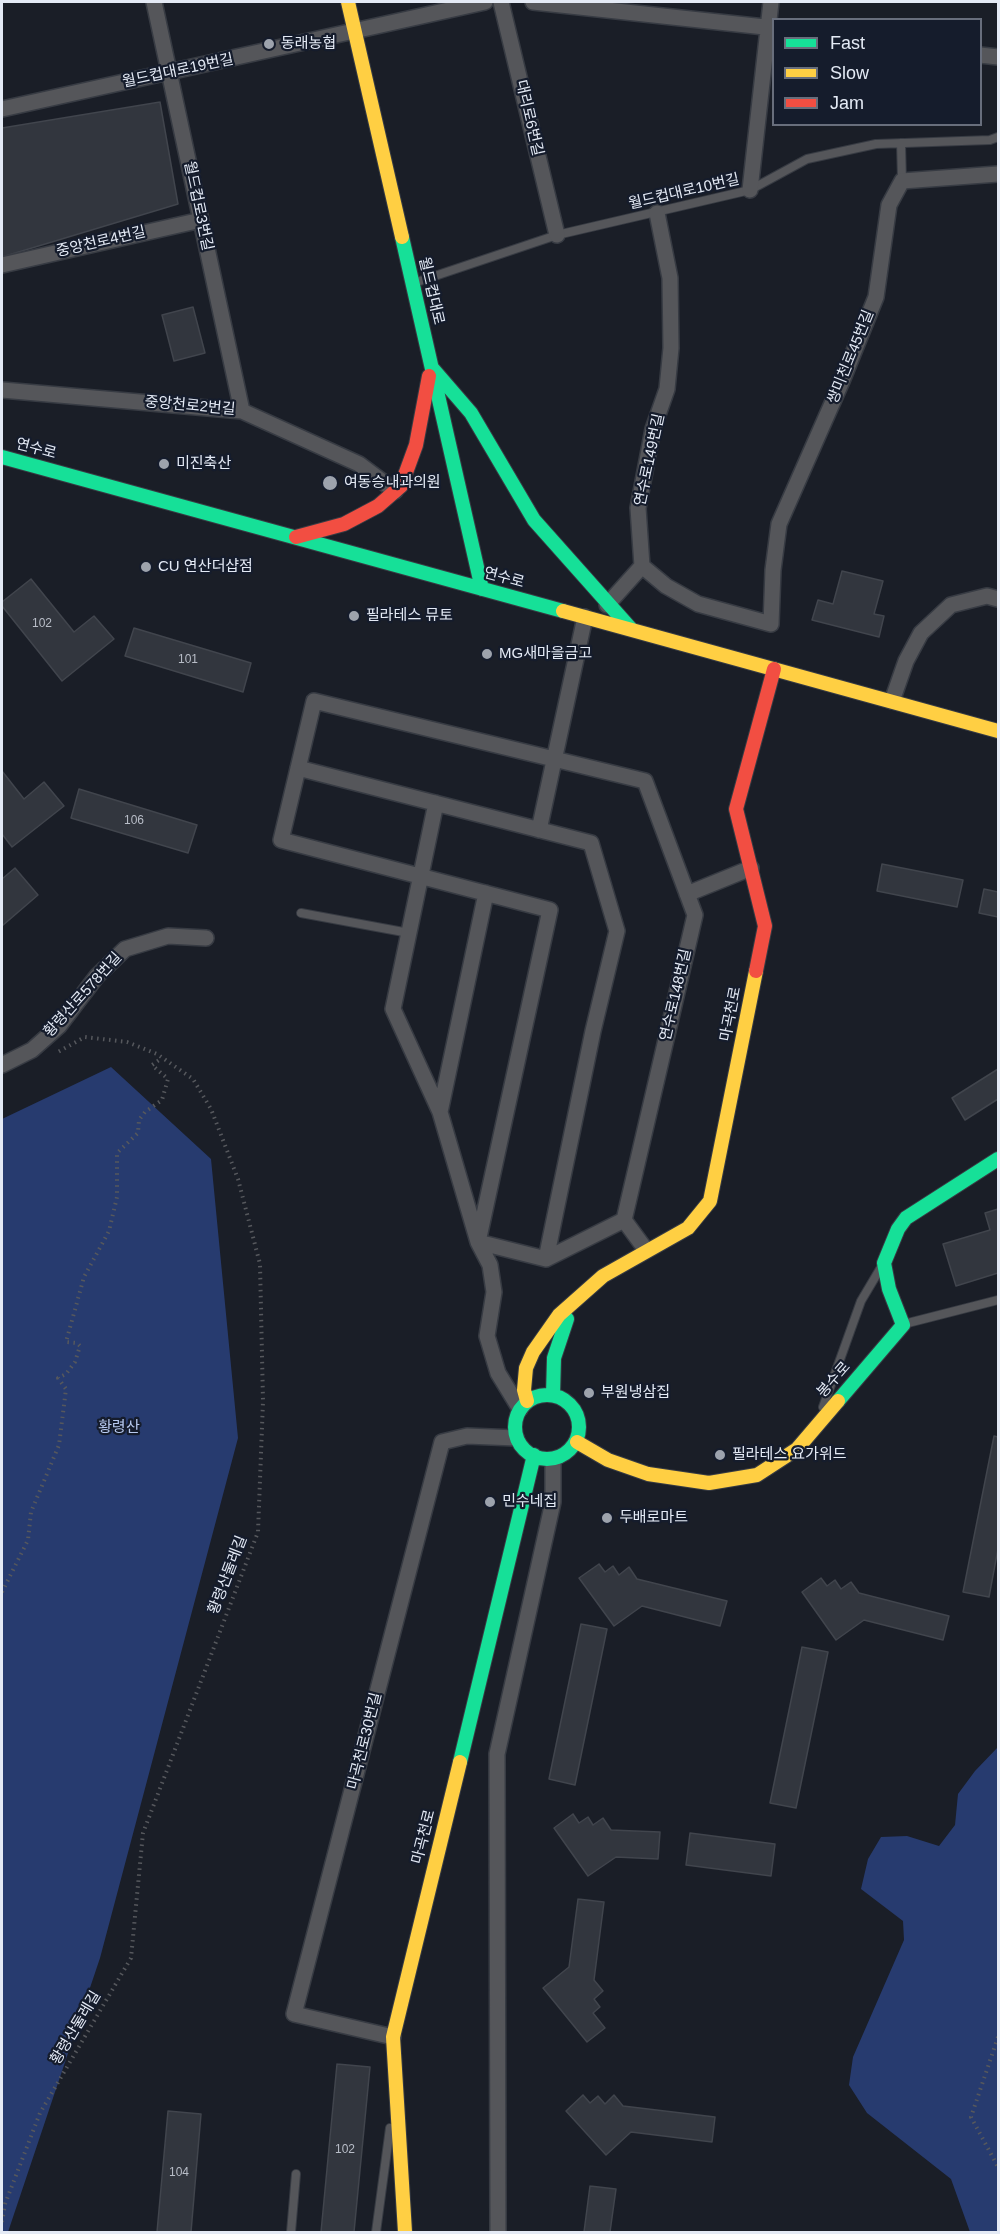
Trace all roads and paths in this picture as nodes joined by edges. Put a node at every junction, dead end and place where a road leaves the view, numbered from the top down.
1 (154, 2) edge
2 (348, 2) edge
3 (485, 2) edge
4 (501, 2) edge
5 (533, 2) edge
6 (771, 2) edge
7 (771, 27) edge
8 (355, 32) junction
9 (982, 55) edge
10 (999, 57) edge
11 (171, 72) junction
12 (2, 109) edge
13 (999, 138) edge
14 (901, 143) junction
15 (999, 174) edge
16 (902, 181) junction
17 (750, 190) junction
18 (657, 213) junction
19 (201, 220) junction
20 (557, 235) junction
21 (2, 265) edge
22 (412, 284) junction
23 (431, 366) junction
24 (2, 390) edge
25 (242, 411) junction
26 (2, 456) edge
27 (395, 491) junction
28 (296, 537) junction
29 (642, 566) junction
30 (482, 589) junction
31 (999, 599) edge
32 (607, 605) junction
33 (585, 617) junction
34 (632, 630) junction
35 (774, 669) junction
36 (892, 701) junction
37 (999, 731) edge
38 (554, 759) junction
39 (298, 768) junction
40 (436, 803) junction
41 (539, 830) junction
42 (751, 868) junction
43 (420, 876) junction
44 (486, 893) junction
45 (687, 894) junction
46 (302, 913) dead end
47 (409, 933) junction
48 (206, 938) dead end
49 (54, 1054) dead end
50 (162, 1058) junction
51 (2, 1065) edge
52 (440, 1112) junction
53 (999, 1159) edge
54 (624, 1220) junction
55 (478, 1242) junction
56 (646, 1250) junction
57 (546, 1259) junction
58 (884, 1263) junction
59 (999, 1300) edge
60 (574, 1301) junction
61 (903, 1325) junction
62 (554, 1395) junction
63 (524, 1405) junction
64 (818, 1424) junction
65 (516, 1438) junction
66 (577, 1442) junction
67 (534, 1455) junction
68 (553, 1460) junction
69 (2, 1592) edge
70 (393, 2037) junction
71 (999, 2037) edge
72 (396, 2097) junction
73 (999, 2167) edge
74 (296, 2174) dead end
75 (2, 2222) edge
76 (291, 2232) edge
77 (376, 2232) edge
78 (405, 2232) edge
79 (498, 2232) edge

1 - 11 street, 월드컵로3번길
2 - 8 street, 월드컵대로
3 - 8 street, 월드컵대로19번길
4 - 20 street, 대리로6번길
5 - 7 street
6 - 7 street
7 - 17 street
8 - 11 street, 월드컵대로19번길
8 - 22 street, 월드컵대로
9 - 10 street
11 - 12 street, 월드컵대로19번길
11 - 19 street, 월드컵로3번길
13 - 14 lane, 월드컵대로10번길
14 - 16 lane
14 - 17 lane, 월드컵대로10번길
15 - 16 street
16 - 29 street, 쌍미천로45번길
17 - 18 lane, 월드컵대로10번길
18 - 20 lane, 월드컵대로10번길
18 - 29 street, 연수로149번길
19 - 21 street, 중앙천로4번길
19 - 25 street, 월드컵로3번길
20 - 22 lane, 월드컵대로10번길
22 - 23 street, 월드컵대로
23 - 27 street
23 - 30 street, 월드컵대로
23 - 32 street
24 - 25 street, 중앙천로2번길
25 - 27 street, 중앙천로2번길
26 - 28 street, 연수로
27 - 28 street
28 - 30 street, 연수로
29 - 32 street
30 - 33 street, 연수로
31 - 36 street
32 - 34 street
33 - 34 street, 연수로
33 - 38 street
34 - 35 street, 연수로
35 - 36 street, 연수로
35 - 42 street, 마곡천로
36 - 37 street, 연수로
38 - 39 street, 연수로148번길
38 - 41 street
38 - 45 street, 연수로148번길
39 - 40 street
39 - 43 street, 연수로148번길
40 - 41 street
40 - 43 street
41 - 57 street
42 - 45 street
42 - 56 street, 마곡천로
43 - 44 street, 연수로148번길
43 - 47 street
44 - 52 street
44 - 55 street, 연수로148번길
45 - 54 street, 연수로148번길
46 - 47 lane
47 - 52 street
48 - 51 street, 황령산로578번길
49 - 50 path, 황령산둘레길
50 - 69 path
50 - 75 path, 황령산둘레길
52 - 55 street
53 - 58 street
54 - 56 street
54 - 57 street
55 - 57 street
55 - 63 street
56 - 60 street, 마곡천로
58 - 61 street
58 - 64 lane
59 - 61 lane
60 - 62 street, 마곡천로
60 - 63 street, 마곡천로
61 - 64 street, 봉수로
62 - 63 street
62 - 66 street
63 - 65 street, 마곡천로
64 - 66 street, 봉수로
65 - 67 street
65 - 70 street, 마곡천로30번길
66 - 68 street
67 - 68 street
67 - 70 street, 마곡천로
68 - 79 street
70 - 72 street, 마곡천로
71 - 73 path
72 - 77 lane
72 - 78 street, 마곡천로
74 - 76 lane

